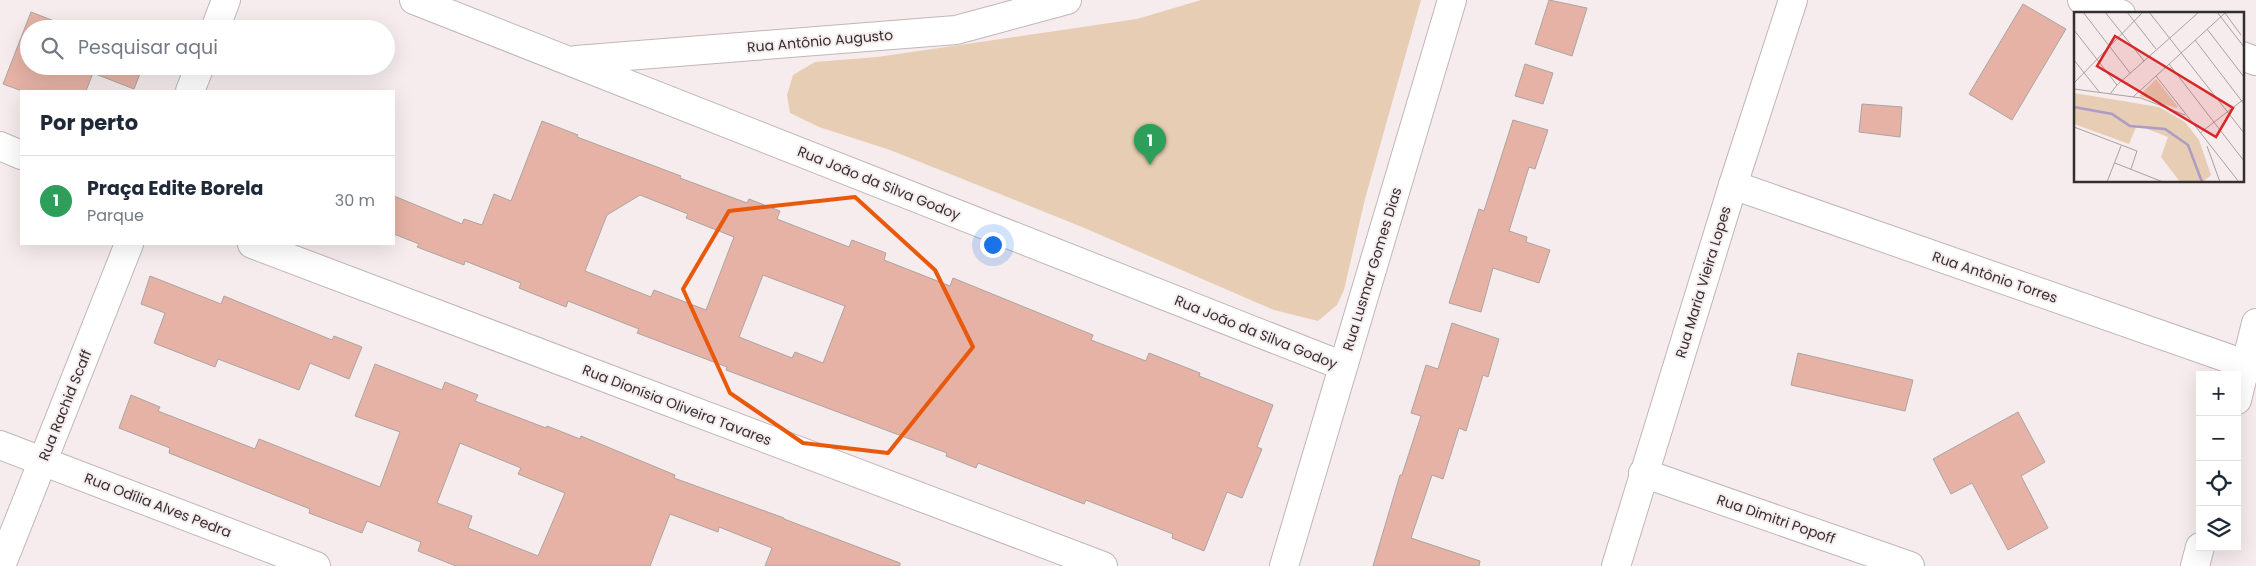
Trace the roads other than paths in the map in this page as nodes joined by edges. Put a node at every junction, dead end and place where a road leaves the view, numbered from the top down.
1 (226, 0) edge
2 (414, 0) edge
3 (1067, 0) edge
4 (1452, 0) edge
5 (1794, 0) edge
6 (2082, 0) edge
7 (2115, 12) edge
8 (218, 20) edge
9 (2244, 57) edge
10 (569, 61) junction
11 (2256, 61) edge
12 (196, 75) edge
13 (190, 90) edge
14 (0, 146) edge
15 (20, 154) edge
16 (1733, 186) junction
17 (129, 245) edge
18 (255, 245) edge
19 (2256, 323) edge
20 (1343, 366) junction
21 (2251, 366) edge
22 (2241, 390) edge
23 (0, 445) edge
24 (42, 461) junction
25 (1643, 473) junction
26 (2199, 551) edge
27 (1, 566) edge
28 (316, 566) edge
29 (1104, 566) edge
30 (1284, 566) edge
31 (1616, 566) edge
32 (1910, 566) edge
33 (2195, 566) edge

1 - 8 street
2 - 10 street, Rua João da Silva Godoy
3 - 10 street, Rua Antônio Augusto
4 - 20 street, Rua Lusmar Gomes Dias
5 - 16 street, Rua Maria Vieira Lopes
6 - 7 street
9 - 11 street
10 - 20 street, Rua João da Silva Godoy
12 - 13 street
14 - 15 street
16 - 21 street, Rua Antônio Torres
16 - 25 street, Rua Maria Vieira Lopes
17 - 24 street, Rua Rachid Scaff
18 - 29 street, Rua Dionísia Oliveira Tavares
19 - 21 street
20 - 30 street, Rua Lusmar Gomes Dias
21 - 22 street
23 - 24 street, Rua Odília Alves Pedra
24 - 27 street, Rua Rachid Scaff
24 - 28 street, Rua Odília Alves Pedra
25 - 31 street, Rua Maria Vieira Lopes
25 - 32 street, Rua Dimitri Popoff
26 - 33 street

